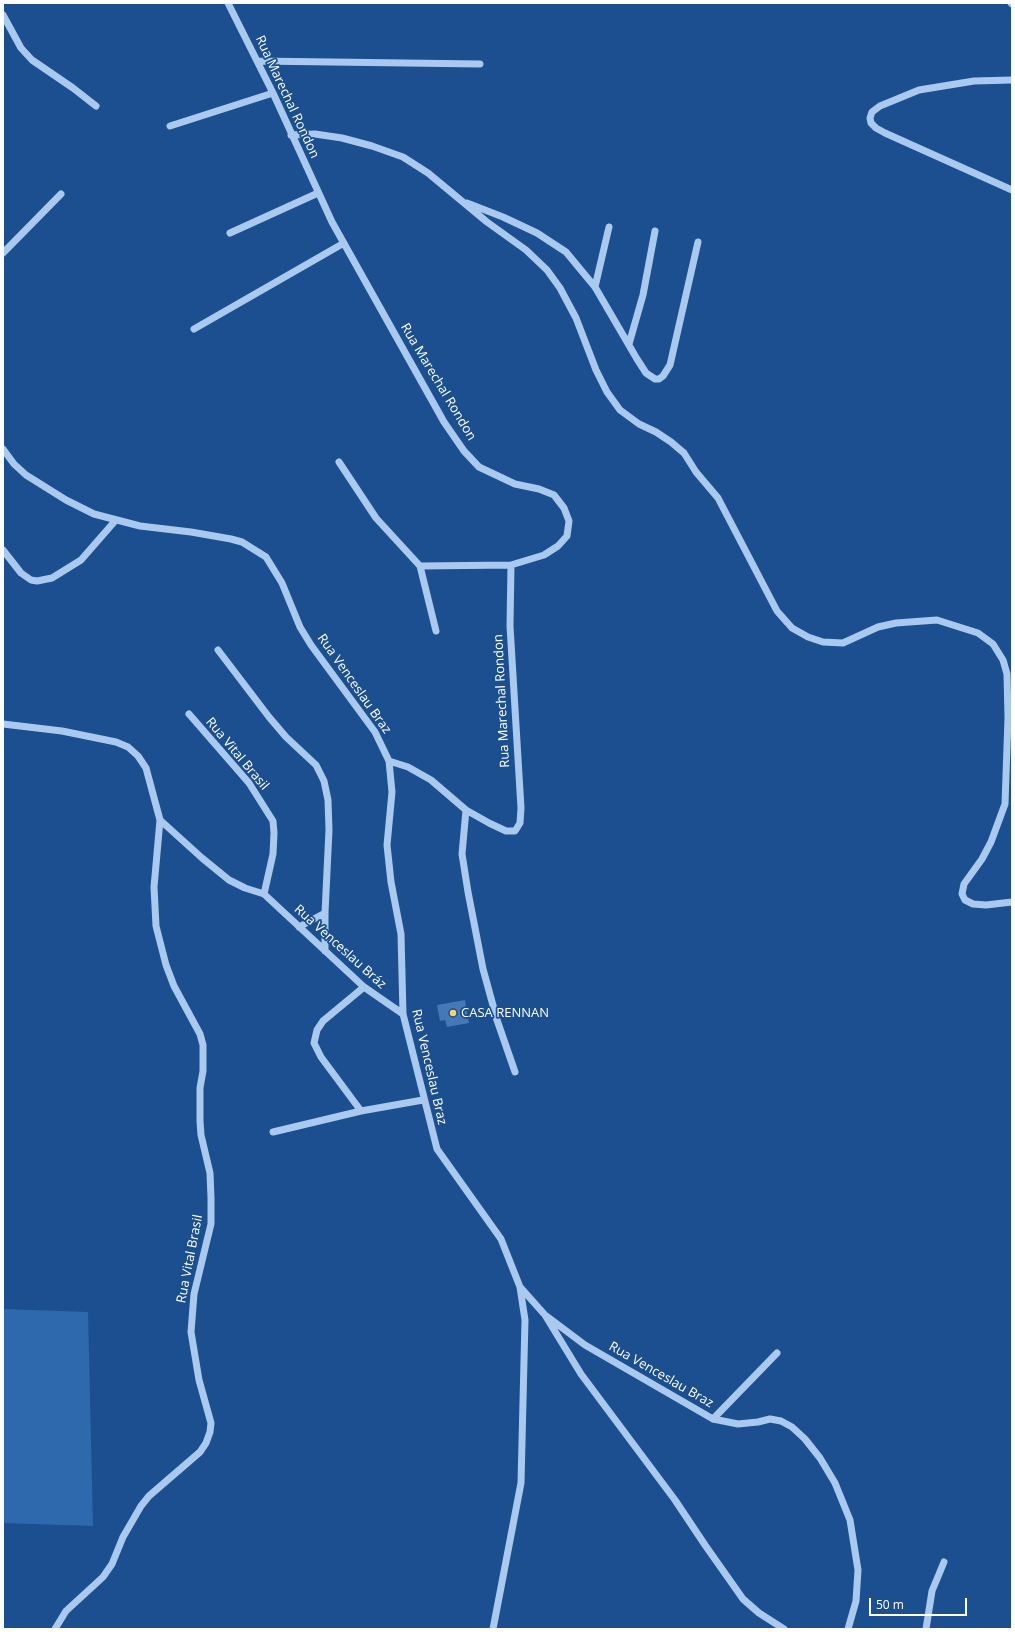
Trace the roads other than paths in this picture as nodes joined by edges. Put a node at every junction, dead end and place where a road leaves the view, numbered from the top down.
1 (228, 3) edge
2 (3, 15) edge
3 (257, 61) junction
4 (480, 64) dead end
5 (1012, 80) edge
6 (273, 93) junction
7 (96, 106) dead end
8 (170, 126) dead end
9 (291, 135) junction
10 (1012, 190) edge
11 (318, 193) junction
12 (61, 194) dead end
13 (461, 201) junction
14 (609, 227) dead end
15 (655, 231) dead end
16 (230, 233) dead end
17 (698, 242) dead end
18 (344, 243) junction
19 (3, 253) edge
20 (595, 287) junction
21 (194, 329) dead end
22 (629, 344) junction
23 (3, 449) edge
24 (339, 462) dead end
25 (116, 521) junction
26 (3, 550) edge
27 (511, 565) junction
28 (420, 566) junction
29 (436, 631) dead end
30 (218, 650) dead end
31 (189, 714) dead end
32 (3, 724) edge
33 (390, 761) junction
34 (466, 810) junction
35 (160, 820) junction
36 (264, 894) junction
37 (1012, 902) edge
38 (325, 912) junction
39 (299, 927) junction
40 (325, 951) junction
41 (364, 987) junction
42 (403, 1014) junction
43 (515, 1072) dead end
44 (423, 1100) junction
45 (361, 1111) junction
46 (272, 1132) dead end
47 (520, 1287) junction
48 (545, 1315) junction
49 (777, 1353) dead end
50 (713, 1419) junction
51 (944, 1562) dead end
52 (55, 1629) edge
53 (493, 1629) edge
54 (784, 1629) edge
55 (848, 1629) edge
56 (926, 1629) edge

1 - 3 street, Rua Marechal Rondon
2 - 7 street
3 - 4 street
3 - 6 street, Rua Marechal Rondon
5 - 10 street
6 - 8 street
6 - 9 street, Rua Marechal Rondon
9 - 11 street, Rua Marechal Rondon
9 - 13 street
11 - 16 street
11 - 18 street, Rua Marechal Rondon
12 - 19 street
13 - 20 street
13 - 37 street
14 - 20 street
15 - 22 street
17 - 22 street
18 - 21 street
18 - 27 street, Rua Marechal Rondon
20 - 22 street
23 - 25 street, Rua Venceslau Braz
24 - 28 street
25 - 26 street
25 - 33 street, Rua Venceslau Braz
27 - 28 street
27 - 34 street, Rua Marechal Rondon
28 - 29 street
30 - 38 street
31 - 36 street, Rua Vital Brasil
32 - 35 street, Rua Vital Brasil
33 - 34 street, Rua Marechal Rondon
33 - 42 street, Rua Venceslau Braz
34 - 43 street
35 - 36 street
35 - 52 street, Rua Vital Brasil
36 - 39 street, Rua Venceslau Bráz
38 - 39 street
38 - 40 street
39 - 40 street, Rua Venceslau Bráz
40 - 41 street, Rua Venceslau Bráz
41 - 42 street, Rua Venceslau Bráz
41 - 45 street
42 - 44 street, Rua Venceslau Braz
44 - 45 street
44 - 47 street, Rua Venceslau Braz
45 - 46 street
47 - 48 street, Rua Venceslau Braz
47 - 53 street, Rua Venceslau Braz
48 - 50 street, Rua Venceslau Braz
48 - 54 street, Rua Venceslau Braz
49 - 50 street
50 - 55 street, Rua Venceslau Braz
51 - 56 street

